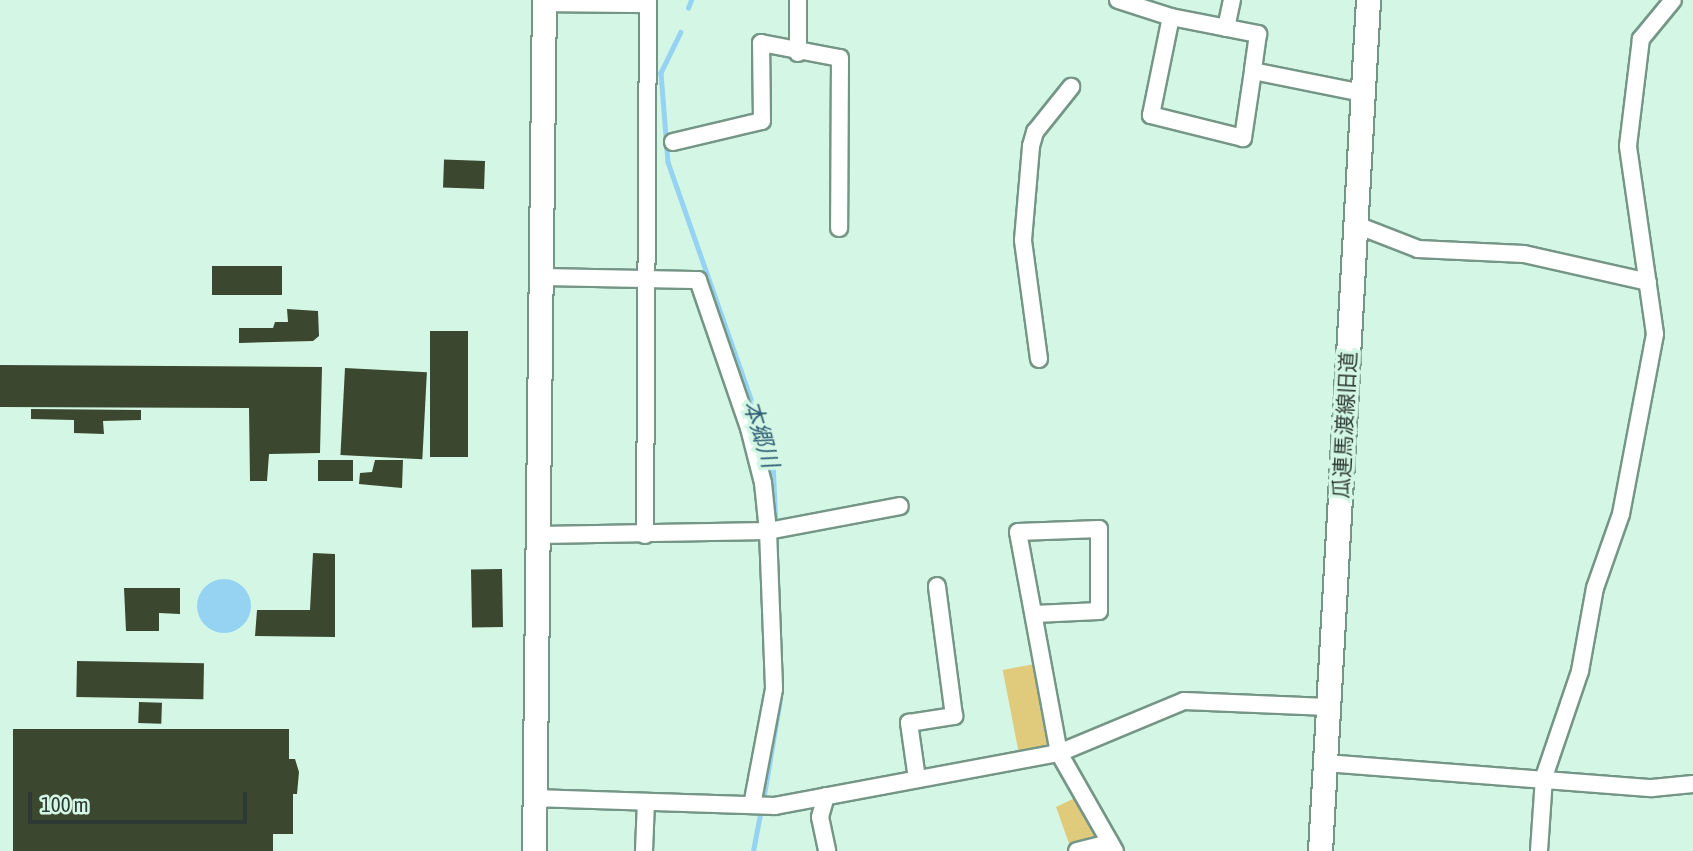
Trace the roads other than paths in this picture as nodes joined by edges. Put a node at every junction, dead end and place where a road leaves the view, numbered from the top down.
1 (798, 0) edge
2 (1118, 0) edge
3 (1232, 0) edge
4 (1368, 0) edge
5 (1672, 0) edge
6 (544, 2) edge
7 (648, 2) edge
8 (1171, 17) junction
9 (1226, 28) junction
10 (797, 53) junction
11 (1253, 71) junction
12 (1072, 88) dead end
13 (1362, 93) junction
14 (673, 142) dead end
15 (1354, 224) junction
16 (839, 228) dead end
17 (539, 277) junction
18 (647, 278) junction
19 (1648, 282) junction
20 (1039, 359) dead end
21 (900, 506) dead end
22 (768, 531) junction
23 (540, 535) junction
24 (645, 535) junction
25 (937, 586) dead end
26 (1034, 614) junction
27 (1328, 707) junction
28 (1059, 753) junction
29 (1325, 763) junction
30 (1544, 778) junction
31 (917, 779) junction
32 (1693, 784) edge
33 (826, 796) junction
34 (534, 798) junction
35 (646, 802) junction
36 (752, 805) junction
37 (1113, 847) edge
38 (534, 851) edge
39 (645, 851) edge
40 (827, 851) edge
41 (1077, 851) edge
42 (1320, 851) edge
43 (1539, 851) edge

1 - 10 street
2 - 8 street
3 - 9 street
4 - 13 street, 瓜連馬渡線旧道
5 - 19 street
6 - 7 street
6 - 17 street
7 - 18 street
8 - 9 street
8 - 11 street
9 - 11 street
10 - 14 street
10 - 16 street
11 - 13 street
12 - 20 street
13 - 15 street, 瓜連馬渡線旧道
15 - 19 street
15 - 27 street, 瓜連馬渡線旧道
17 - 18 street
17 - 23 street
18 - 22 street
18 - 24 street
19 - 30 street
21 - 22 street
22 - 24 street
22 - 36 street
23 - 24 street
23 - 34 street
25 - 31 street
26 - 26 street
26 - 28 street
27 - 28 street
27 - 29 street, 瓜連馬渡線旧道
28 - 31 street
28 - 37 street
29 - 30 street
29 - 42 street, 瓜連馬渡線旧道
30 - 32 street
30 - 43 street
31 - 33 street
33 - 36 street
33 - 40 street
34 - 35 street
34 - 38 street
35 - 36 street
35 - 39 street
37 - 41 street

